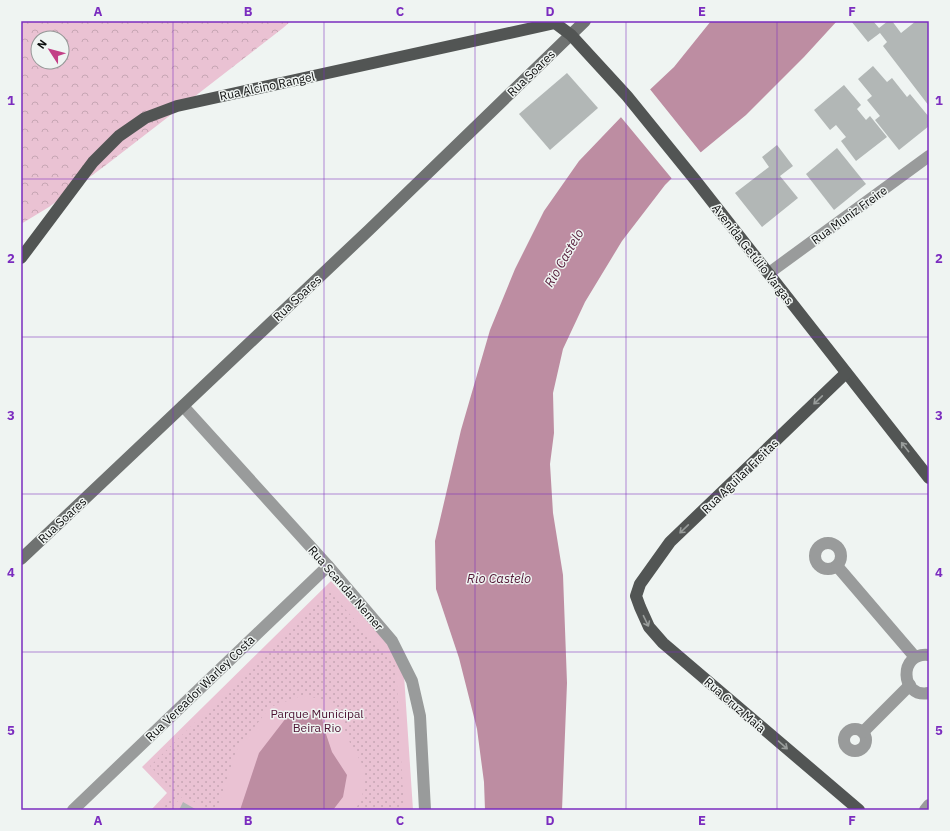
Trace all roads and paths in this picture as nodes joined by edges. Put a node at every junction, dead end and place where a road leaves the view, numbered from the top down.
1 (585, 21) edge
2 (571, 35) junction
3 (929, 156) edge
4 (21, 258) edge
5 (769, 273) junction
6 (846, 373) junction
7 (183, 406) junction
8 (929, 478) edge
9 (21, 559) edge
10 (328, 566) junction
11 (837, 566) dead end
12 (640, 584) joint
13 (929, 655) edge
14 (915, 657) junction
15 (910, 685) junction
16 (929, 693) edge
17 (863, 732) dead end
18 (929, 805) edge
19 (73, 810) edge
20 (425, 810) edge
21 (859, 810) edge
22 (925, 810) edge

1 - 2 main road, Rua Soares
2 - 4 main road, Rua Alcino Rangel
2 - 5 main road, Avenida Getúlio Vargas
2 - 7 main road, Rua Soares
3 - 5 street, Rua Muniz Freire
5 - 6 main road, Avenida Getúlio Vargas
8 -> 6 main road, Avenida Getúlio Vargas
6 -> 12 main road, Rua Aguilar Freitas
7 - 9 main road, Rua Soares
7 - 10 street, Rua Scandar Nemer
10 - 19 street, Rua Vereador Warley Costa
10 - 20 street, Rua Scandar Nemer
11 - 14 street
12 -> 21 main road, Rua Cruz Maia
13 - 14 street
14 - 15 street
15 - 16 street
15 - 17 street
18 - 22 street

